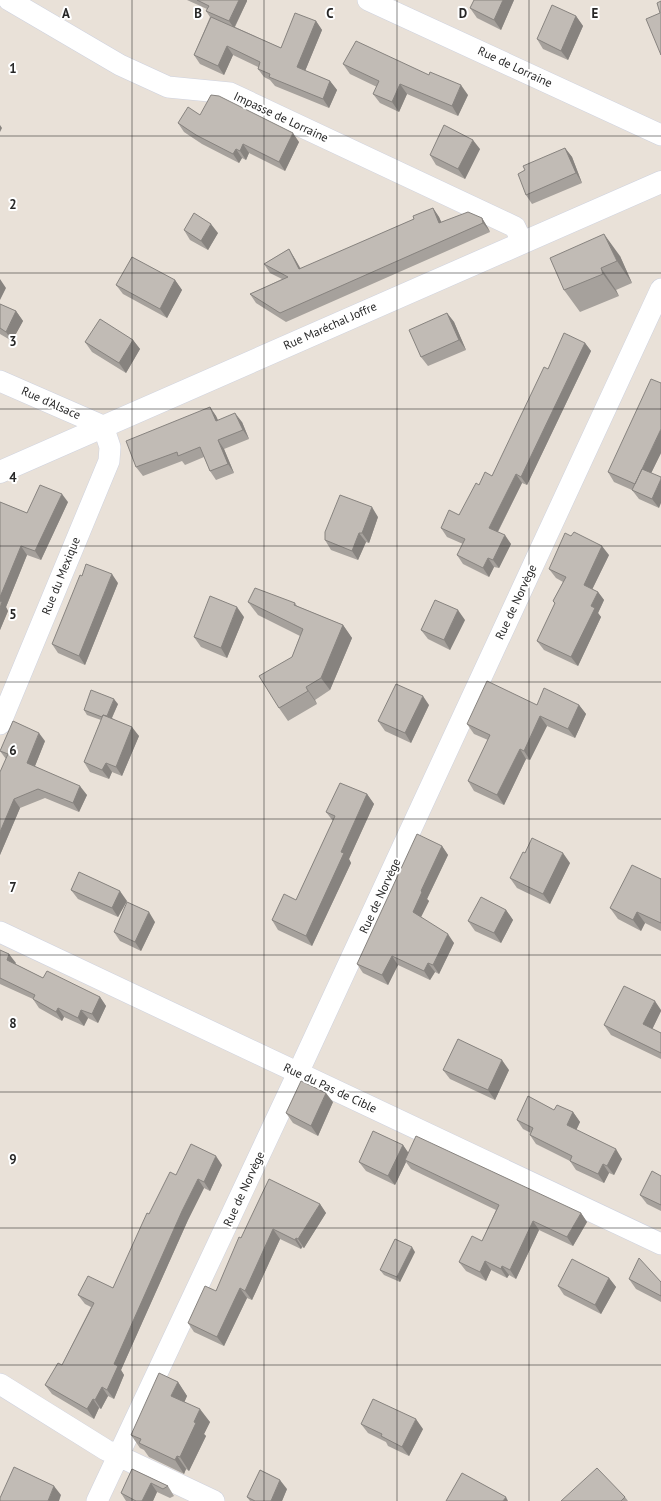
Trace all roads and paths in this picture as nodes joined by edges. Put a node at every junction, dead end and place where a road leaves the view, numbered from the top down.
1 (9, 0) edge
2 (368, 0) edge
3 (661, 135) edge
4 (661, 182) edge
5 (522, 242) junction
6 (661, 289) edge
7 (0, 381) edge
8 (102, 426) junction
9 (0, 472) edge
10 (0, 724) edge
11 (0, 932) edge
12 (298, 1073) junction
13 (661, 1244) edge
14 (0, 1384) edge
15 (119, 1455) junction
16 (98, 1501) edge
17 (214, 1501) edge

1 - 5 street, Impasse de Lorraine
2 - 3 street, Rue de Lorraine
4 - 5 main road, Rue Maréchal Joffre
5 - 8 main road, Rue Maréchal Joffre
6 - 12 street, Rue de Norvège
7 - 8 street, Rue d'Alsace
8 - 9 main road, Rue Maréchal Joffre
8 - 10 street, Rue du Mexique
11 - 12 street, Rue du Pas de Cible
12 - 13 street, Rue du Pas de Cible
12 - 15 street, Rue de Norvège
14 - 15 street
15 - 16 street, Rue de Norvège
15 - 17 street

